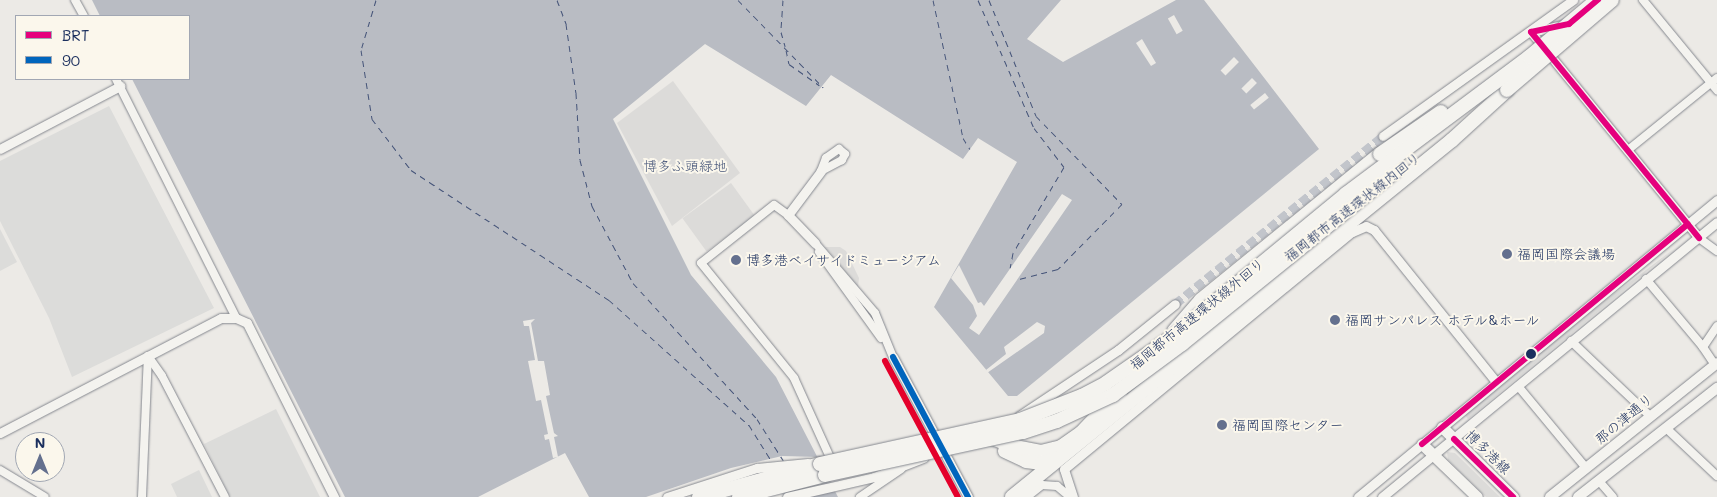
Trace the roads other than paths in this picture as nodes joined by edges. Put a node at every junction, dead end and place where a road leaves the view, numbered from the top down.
1 (75, 0) edge
2 (1573, 0) edge
3 (1597, 0) edge
4 (1612, 0) edge
5 (1643, 0) edge
6 (83, 15) edge
7 (1530, 32) junction
8 (1554, 38) junction
9 (1714, 80) edge
10 (118, 83) edge
11 (1507, 90) junction
12 (1717, 90) edge
13 (1383, 136) tunnel mouth
14 (0, 148) edge
15 (1628, 150) junction
16 (821, 171) dead end
17 (1717, 200) edge
18 (788, 215) junction
19 (1717, 222) edge
20 (1688, 224) junction
21 (1699, 238) junction
22 (815, 244) joint
23 (1715, 246) edge
24 (1646, 279) junction
25 (1175, 304) tunnel mouth
26 (236, 318) junction
27 (1717, 326) edge
28 (1571, 340) junction
29 (1703, 348) junction
30 (148, 356) junction
31 (893, 357) joint
32 (1716, 364) edge
33 (1496, 382) junction
34 (1518, 386) junction
35 (1717, 388) edge
36 (1649, 415) junction
37 (1442, 427) junction
38 (1666, 428) junction
39 (0, 433) edge
40 (1454, 439) junction
41 (1086, 440) junction
42 (1422, 444) junction
43 (941, 445) junction
44 (1434, 456) junction
45 (827, 464) junction
46 (1586, 468) junction
47 (901, 469) junction
48 (0, 470) edge
49 (1717, 476) edge
50 (1599, 480) junction
51 (45, 497) edge
52 (142, 497) edge
53 (225, 497) edge
54 (334, 497) edge
55 (667, 497) edge
56 (699, 497) edge
57 (739, 497) edge
58 (787, 497) edge
59 (860, 497) edge
60 (968, 497) edge
61 (1012, 497) edge
62 (1027, 497) edge
63 (1072, 497) edge
64 (1358, 497) edge
65 (1382, 497) edge
66 (1478, 497) edge
67 (1513, 497) edge
68 (1550, 497) edge
69 (1578, 497) edge
70 (1613, 497) edge

1 - 6 street
2 - 7 street
3 - 7 street
3 - 8 highway, 福岡都市高速環状線外回り, bridge
4 - 11 highway, 福岡都市高速環状線内回り, bridge
5 - 9 street
7 - 13 street
7 - 15 street
8 - 43 highway, bridge
8 - 45 highway, 福岡都市高速環状線外回り, bridge
9 - 12 street
9 - 15 street
10 - 14 street
10 - 26 street
11 - 41 highway
11 - 57 highway, 福岡都市高速環状線内回り, bridge
15 - 20 street
16 - 18 street
17 - 20 street
18 - 22 street
18 - 45 street
19 - 21 street
20 - 21 street
20 - 33 street
21 - 23 street
21 - 24 street
22 - 31 street
24 - 28 street
24 - 29 street
25 - 43 street
26 - 30 street
26 - 54 street
27 - 29 street
28 - 34 street
28 - 36 street
29 - 32 street
30 - 39 street
30 - 52 street
30 - 53 street
31 - 43 street
32 - 36 main road, 那の津通り
33 - 37 street
33 - 63 street
34 - 40 street
34 - 46 street
35 - 38 main road
36 - 46 main road, 那の津通り
37 - 40 main road, 博多港線
37 - 42 street
38 - 49 street
38 - 50 main road
40 - 44 street
40 - 67 main road, 博多港線
41 - 43 highway, bridge
41 - 61 highway
42 - 44 main road
42 - 64 street
43 - 45 street, bridge
43 - 47 street
43 - 60 street
44 - 65 street
44 - 66 main road
45 - 55 street, bridge
45 - 56 highway, 福岡都市高速環状線外回り
46 - 68 main road, 那の津通り
47 - 58 street
47 - 59 street
48 - 51 street
50 - 69 main road
50 - 70 street
62 - 63 street

